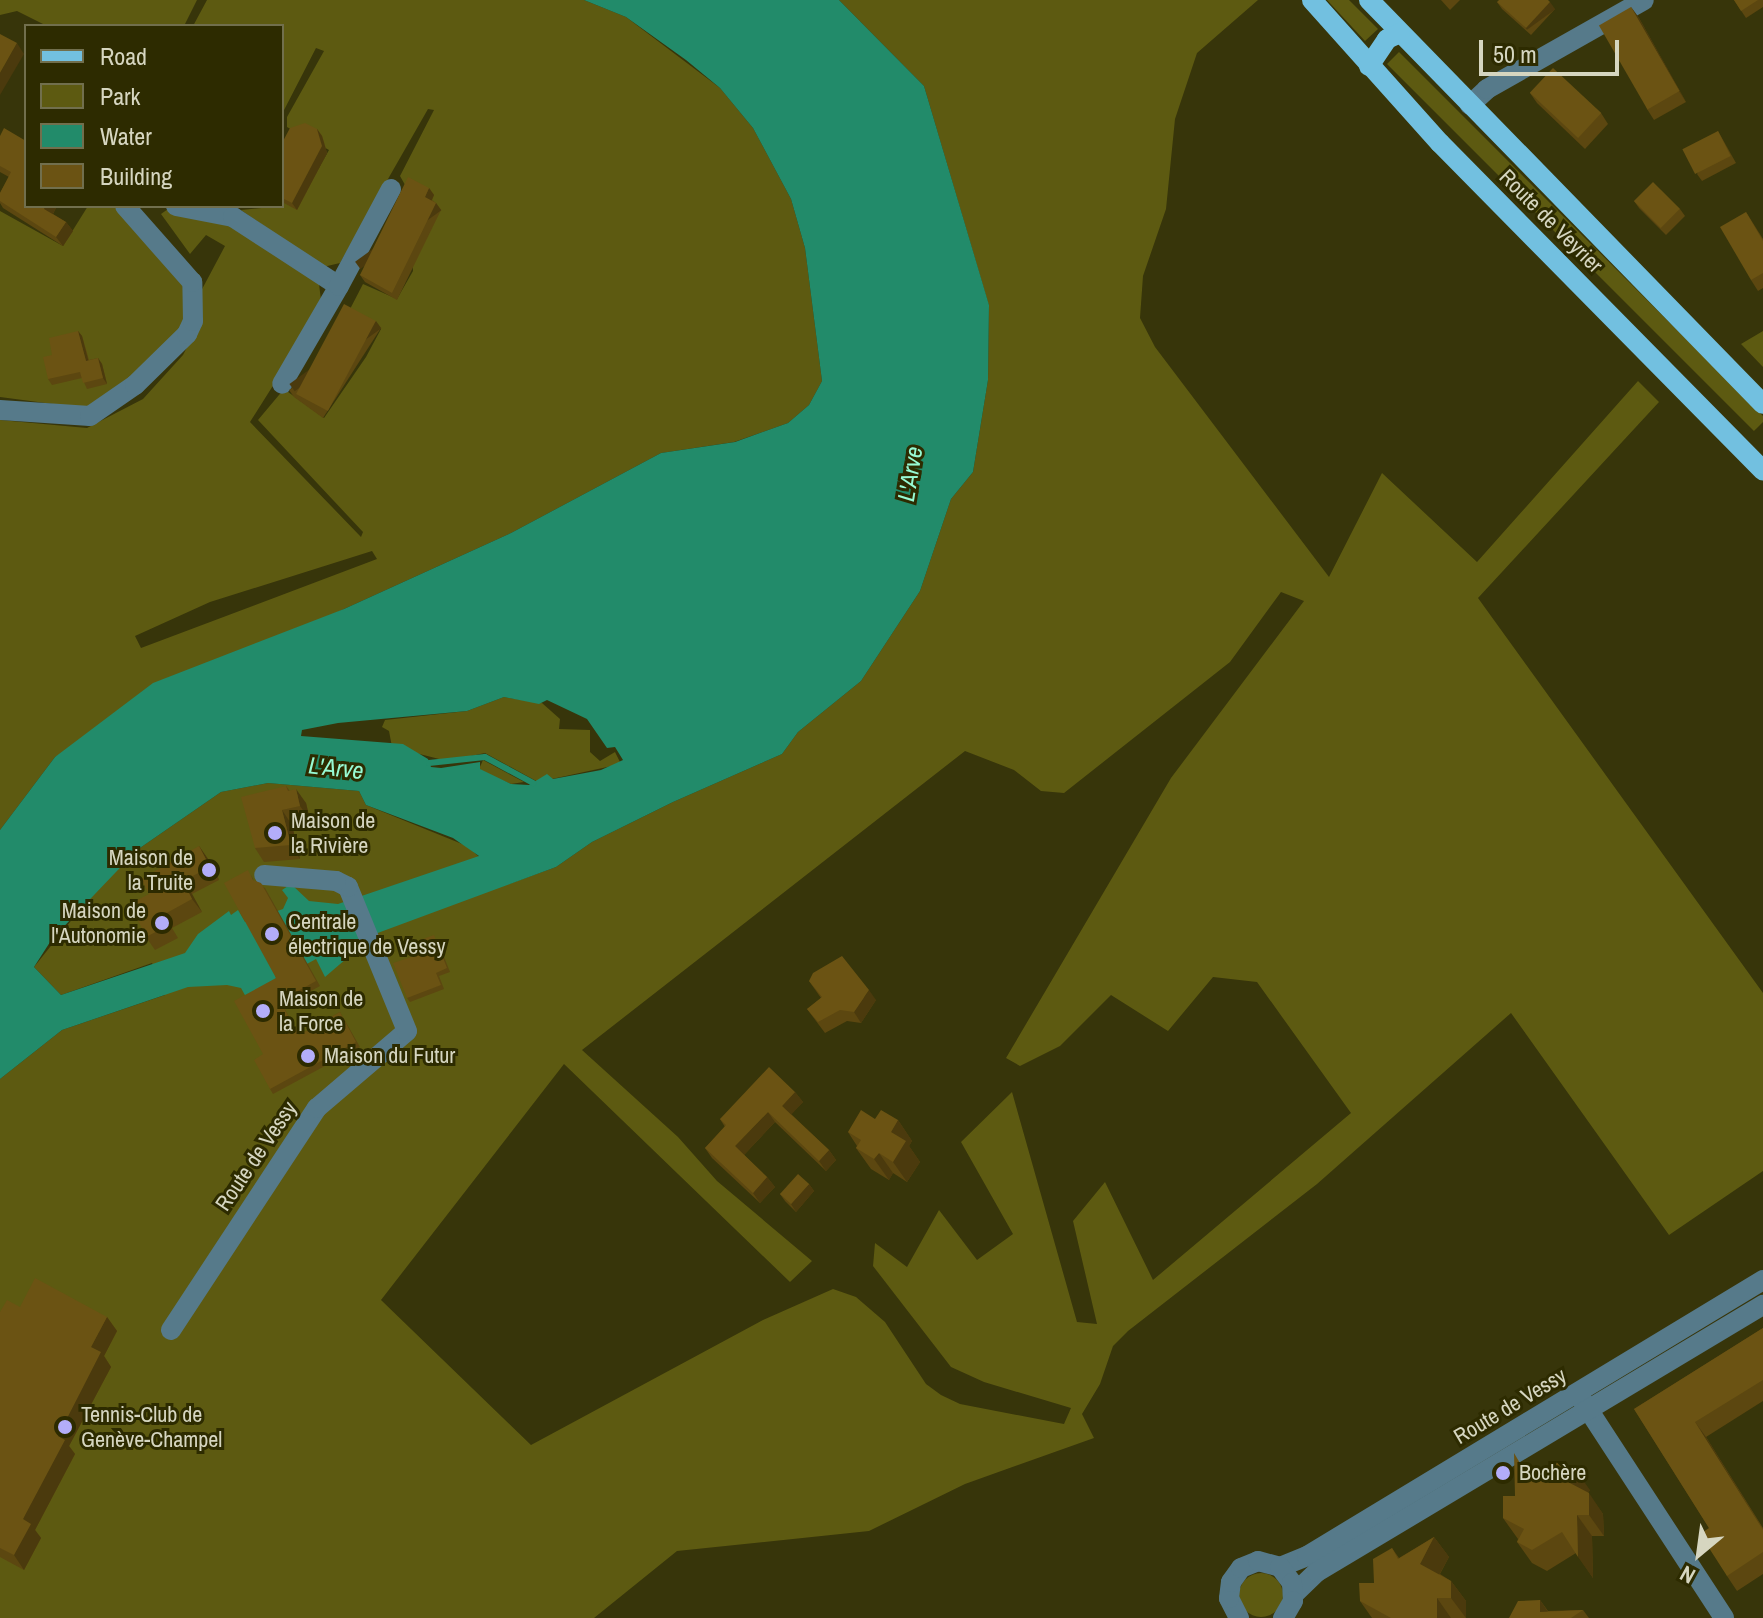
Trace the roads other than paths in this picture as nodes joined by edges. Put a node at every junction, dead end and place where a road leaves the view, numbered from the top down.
1 (1312, 0) edge
2 (1369, 0) edge
3 (1644, 0) edge
4 (1400, 33) junction
5 (1369, 66) junction
6 (1470, 105) junction
7 (391, 189) dead end
8 (127, 208) edge
9 (200, 208) edge
10 (236, 211) edge
11 (339, 286) junction
12 (282, 384) dead end
13 (1763, 404) edge
14 (0, 410) edge
15 (1763, 470) edge
16 (264, 875) dead end
17 (1763, 1280) edge
18 (1763, 1305) edge
19 (171, 1330) dead end
20 (1582, 1402) junction
21 (1280, 1567) junction
22 (1294, 1594) junction
23 (1233, 1616) edge
24 (1283, 1618) edge
25 (1724, 1618) edge

1 - 5 main road, Route de Veyrier
2 - 4 main road, Route de Veyrier
3 - 6 street
4 - 5 main road
4 - 6 main road, Route de Veyrier
5 - 15 main road, Route de Veyrier
6 - 13 main road, Route de Veyrier
7 - 11 street
8 - 14 street
9 - 10 street
10 - 11 street
11 - 12 street
16 - 19 street, Route de Vessy
17 - 20 street, Route de Vessy
18 - 20 street, Route de Vessy
20 - 21 street, Route de Vessy
20 - 22 street, Route de Vessy
20 - 25 street
21 - 22 street
21 - 23 street
22 - 24 street

